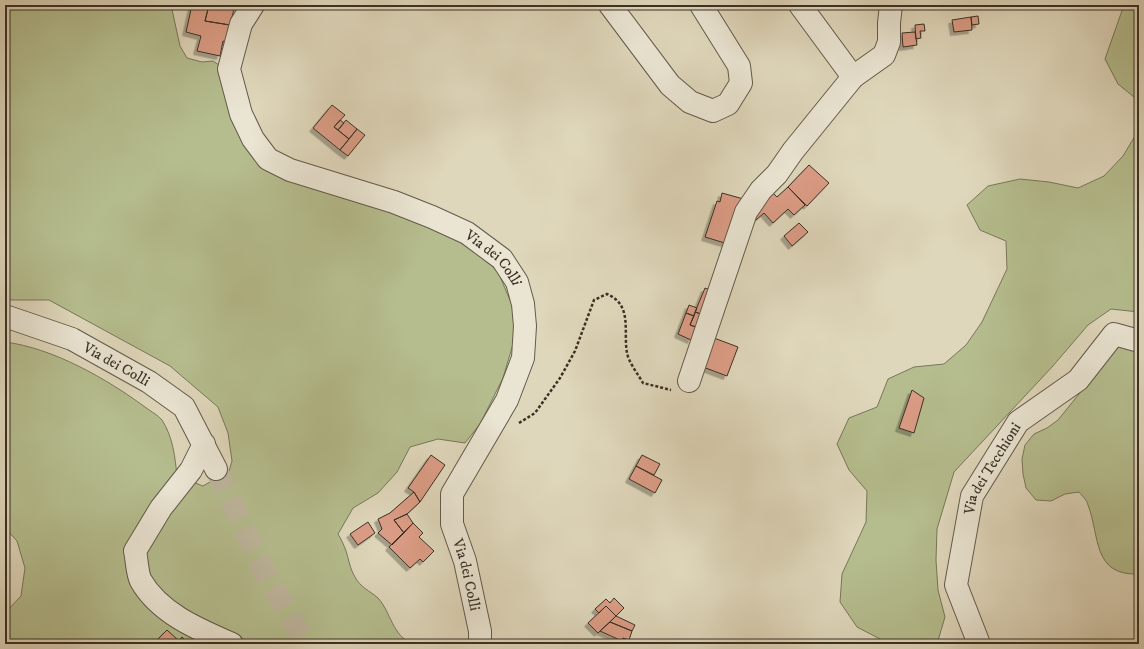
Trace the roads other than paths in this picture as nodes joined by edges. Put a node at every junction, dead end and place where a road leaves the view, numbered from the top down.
1 (253, 5) edge
2 (610, 5) edge
3 (701, 5) edge
4 (800, 5) edge
5 (891, 5) edge
6 (854, 77) junction
7 (5, 316) edge
8 (1139, 341) edge
9 (689, 381) road end
10 (204, 444) junction
11 (216, 469) tunnel mouth
12 (232, 644) edge
13 (480, 644) edge
14 (979, 644) edge

1 - 13 street, Via dei Colli
2 - 3 street
4 - 6 street
5 - 6 street
6 - 9 street
7 - 10 street, Via dei Colli
8 - 14 street, Via dei Tecchioni
10 - 11 street, Via dei Colli
10 - 12 street

